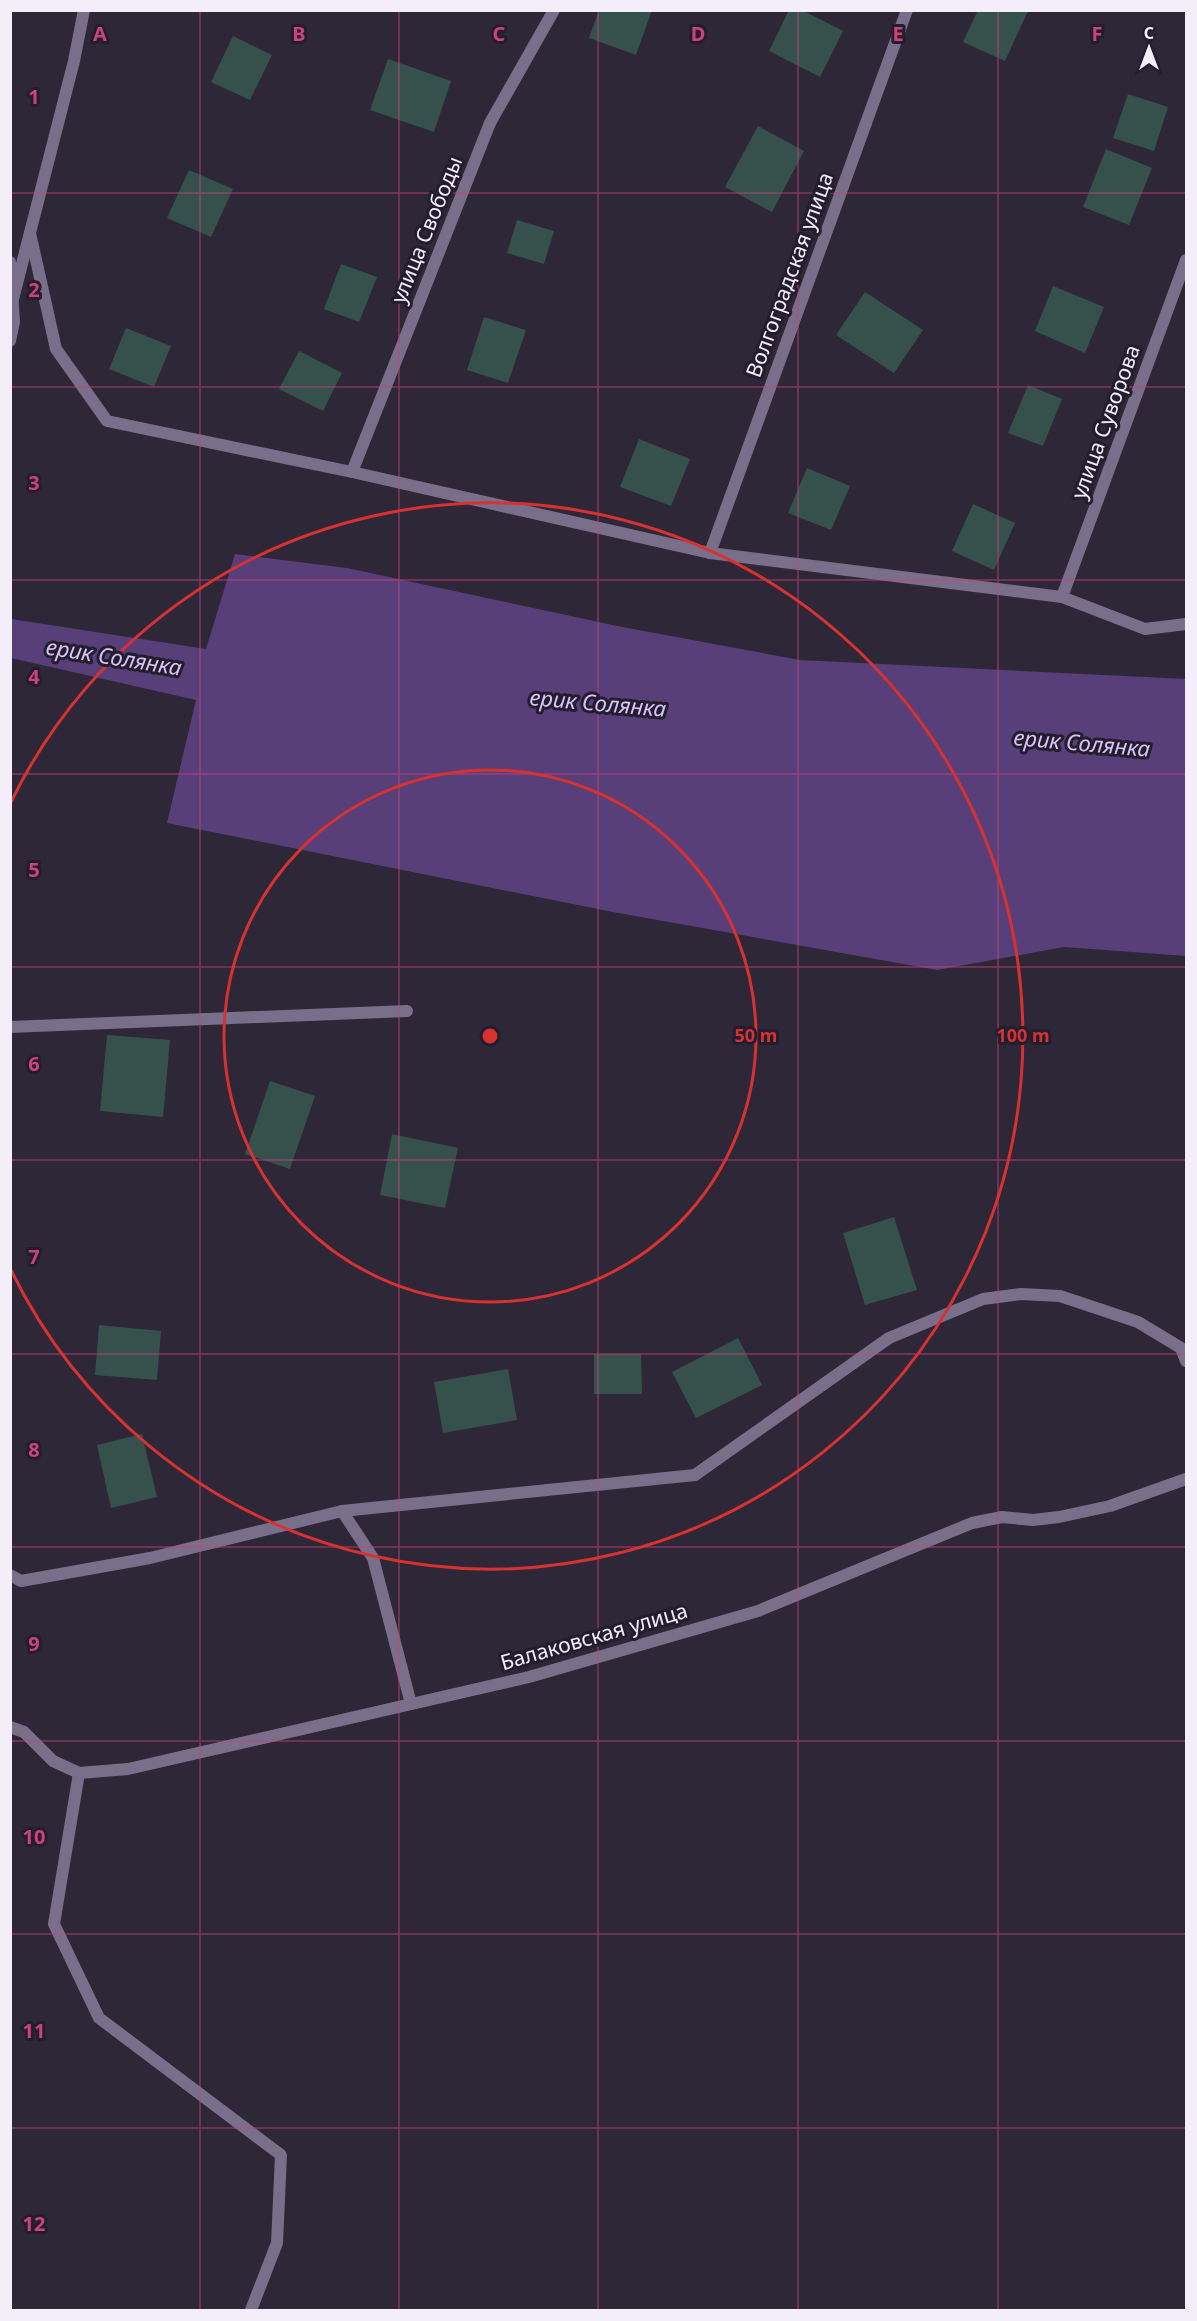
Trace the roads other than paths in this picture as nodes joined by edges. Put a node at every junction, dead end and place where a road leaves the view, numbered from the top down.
1 (84, 10) edge
2 (554, 10) edge
3 (906, 10) edge
4 (30, 233) junction
5 (1186, 260) edge
6 (10, 262) edge
7 (13, 299) junction
8 (10, 341) edge
9 (352, 472) junction
10 (710, 553) junction
11 (1062, 597) junction
12 (1186, 624) edge
13 (407, 1011) dead end
14 (10, 1027) edge
15 (1186, 1361) edge
16 (1186, 1479) edge
17 (342, 1511) junction
18 (10, 1575) edge
19 (411, 1704) junction
20 (10, 1727) edge
21 (79, 1773) junction
22 (251, 2310) edge

1 - 4 street
2 - 9 street, улица Свободы
3 - 10 street, Волгоградская улица
4 - 7 street
4 - 9 street
5 - 11 street, улица Суворова
6 - 7 street
7 - 8 street
9 - 10 street
10 - 11 street
11 - 12 street
13 - 14 street
15 - 17 street
16 - 19 street, Балаковская улица
17 - 18 street
17 - 19 street
19 - 21 street, Балаковская улица
20 - 21 street
21 - 22 street

